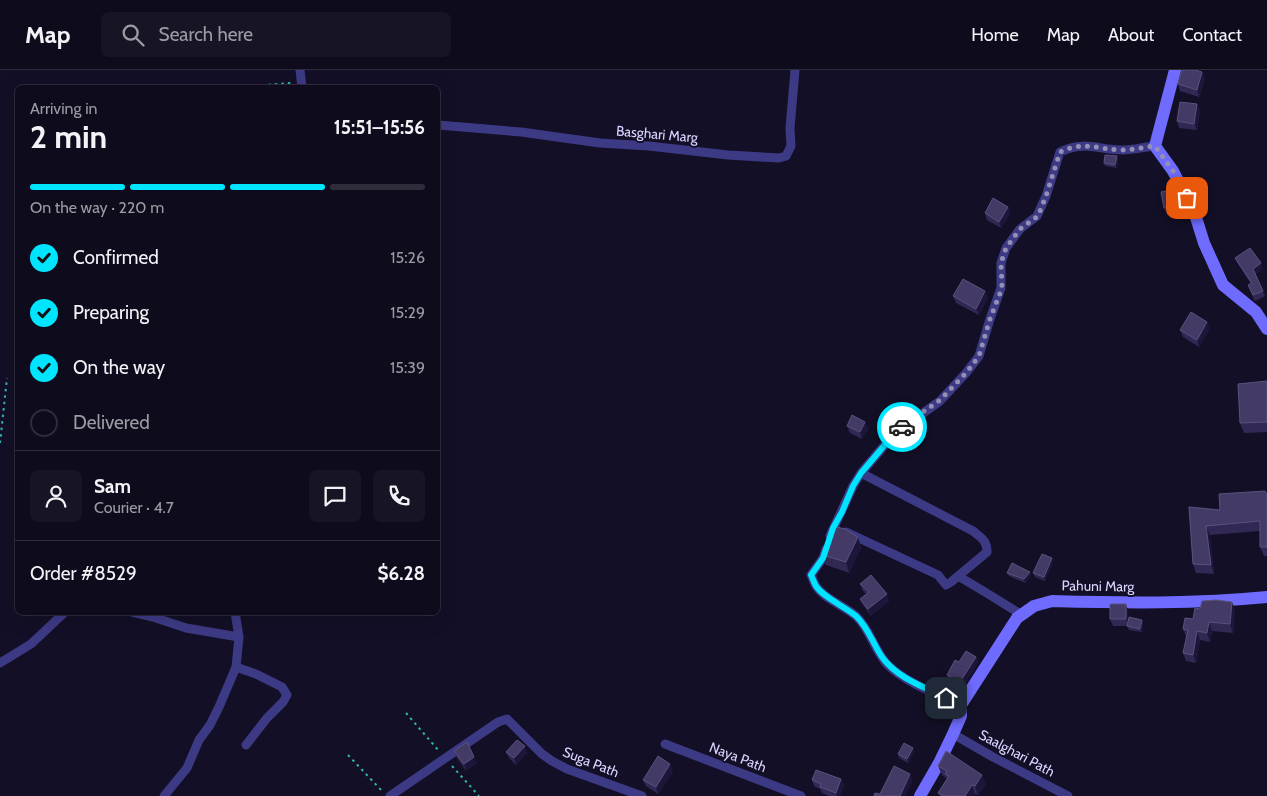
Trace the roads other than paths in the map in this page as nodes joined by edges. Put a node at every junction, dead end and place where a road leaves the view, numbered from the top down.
1 (300, 70) edge
2 (795, 70) edge
3 (1175, 70) edge
4 (301, 85) edge
5 (440, 125) edge
6 (1155, 146) junction
7 (1267, 329) edge
8 (861, 473) junction
9 (833, 528) junction
10 (958, 576) junction
11 (1267, 597) edge
12 (62, 615) edge
13 (145, 615) edge
14 (235, 615) edge
15 (1022, 615) junction
16 (238, 638) junction
17 (0, 663) edge
18 (236, 666) junction
19 (961, 705) junction
20 (953, 734) junction
21 (665, 744) dead end
22 (246, 745) dead end
23 (164, 796) edge
24 (388, 796) edge
25 (642, 796) edge
26 (801, 796) edge
27 (920, 796) edge
28 (1068, 796) edge

1 - 4 street
2 - 5 street, Basghari Marg
3 - 6 street
6 - 7 street
6 - 8 street
8 - 9 street
8 - 10 street
9 - 10 street
9 - 19 street
10 - 15 street
11 - 15 street, Pahuni Marg
12 - 17 street
13 - 16 street
14 - 16 street
15 - 19 street, Pahuni Marg
16 - 18 street
18 - 22 street
18 - 23 street
19 - 20 street, Pahuni Marg
20 - 27 street, Pahuni Marg
20 - 28 street, Saalghari Path
21 - 26 street, Naya Path
24 - 25 street, Suga Path

